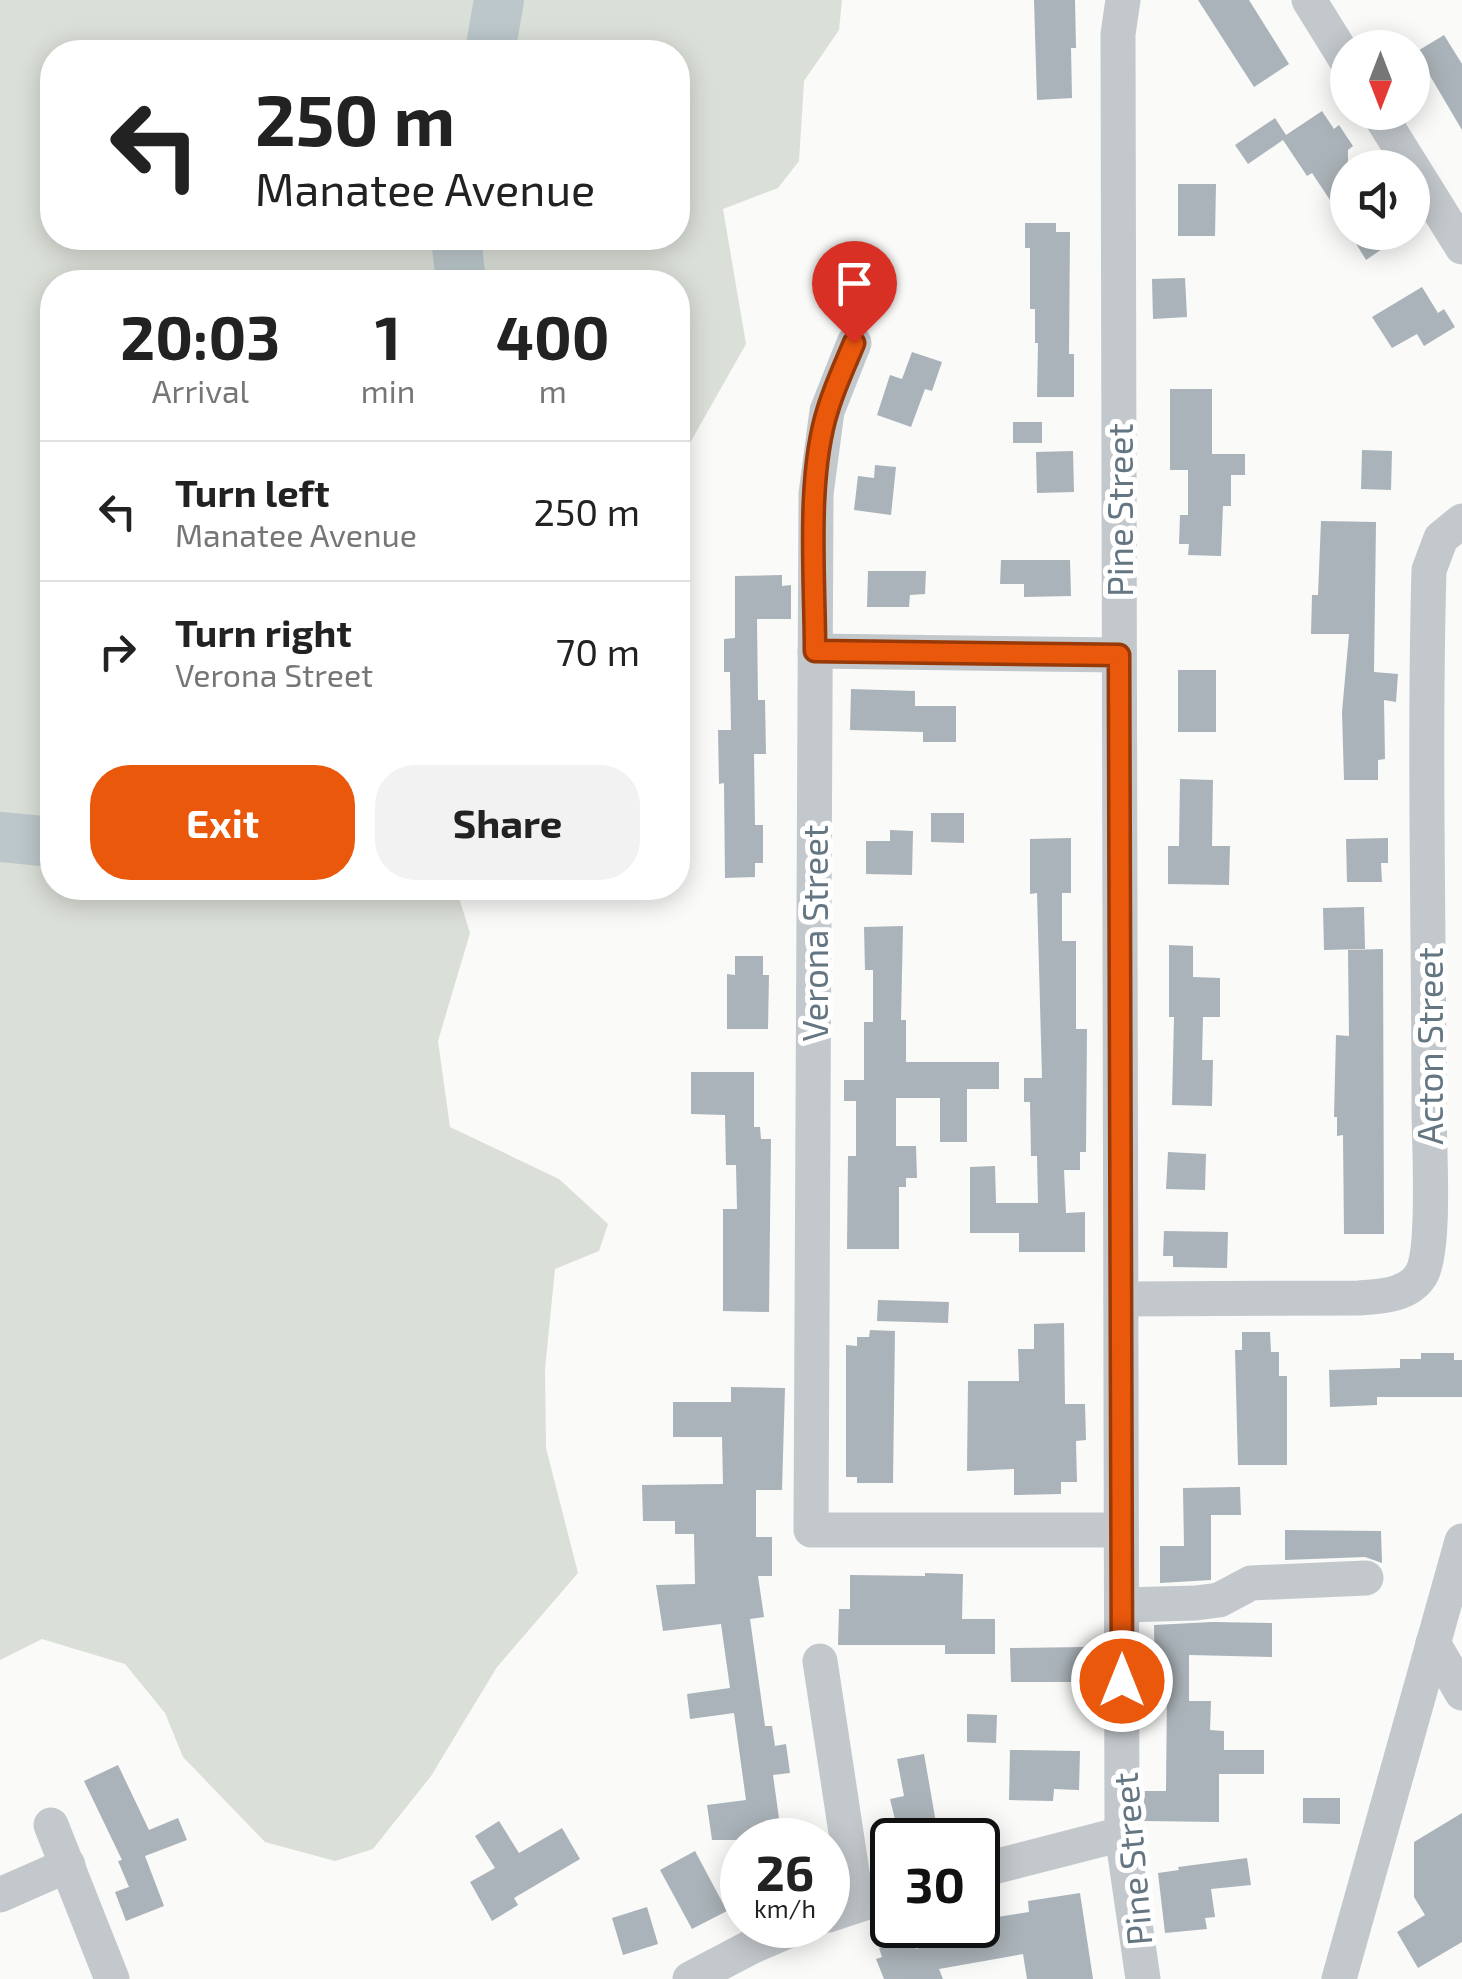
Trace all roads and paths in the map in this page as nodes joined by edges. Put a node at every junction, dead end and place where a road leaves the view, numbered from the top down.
1 (1123, 0) edge
2 (1309, 0) edge
3 (1330, 33) edge
4 (1389, 130) edge
5 (1462, 248) edge
6 (854, 343) dead end
7 (1462, 521) edge
8 (815, 651) junction
9 (1119, 655) junction
10 (1121, 1299) junction
11 (1121, 1530) junction
12 (1462, 1542) edge
13 (1366, 1578) dead end
14 (1122, 1605) junction
15 (1434, 1643) junction
16 (820, 1661) dead end
17 (1462, 1693) edge
18 (834, 1818) edge
19 (51, 1826) dead end
20 (1122, 1834) junction
21 (68, 1865) junction
22 (1000, 1865) edge
23 (0, 1895) edge
24 (749, 1948) edge
25 (112, 1979) edge
26 (690, 1979) edge
27 (1143, 1979) edge
28 (1339, 1979) edge

1 - 9 street, Pine Street
2 - 3 street
4 - 5 street
6 - 8 street, Verona Street
7 - 10 street, Acton Street
8 - 9 street
8 - 11 street, Verona Street
9 - 10 street, Pine Street
10 - 11 street, Pine Street
11 - 14 street, Pine Street
12 - 15 street
13 - 14 street
14 - 20 street, Pine Street
15 - 17 street
15 - 28 street
16 - 18 street
19 - 21 street
20 - 22 street
20 - 27 street, Pine Street
21 - 23 street
21 - 25 street
24 - 26 street

